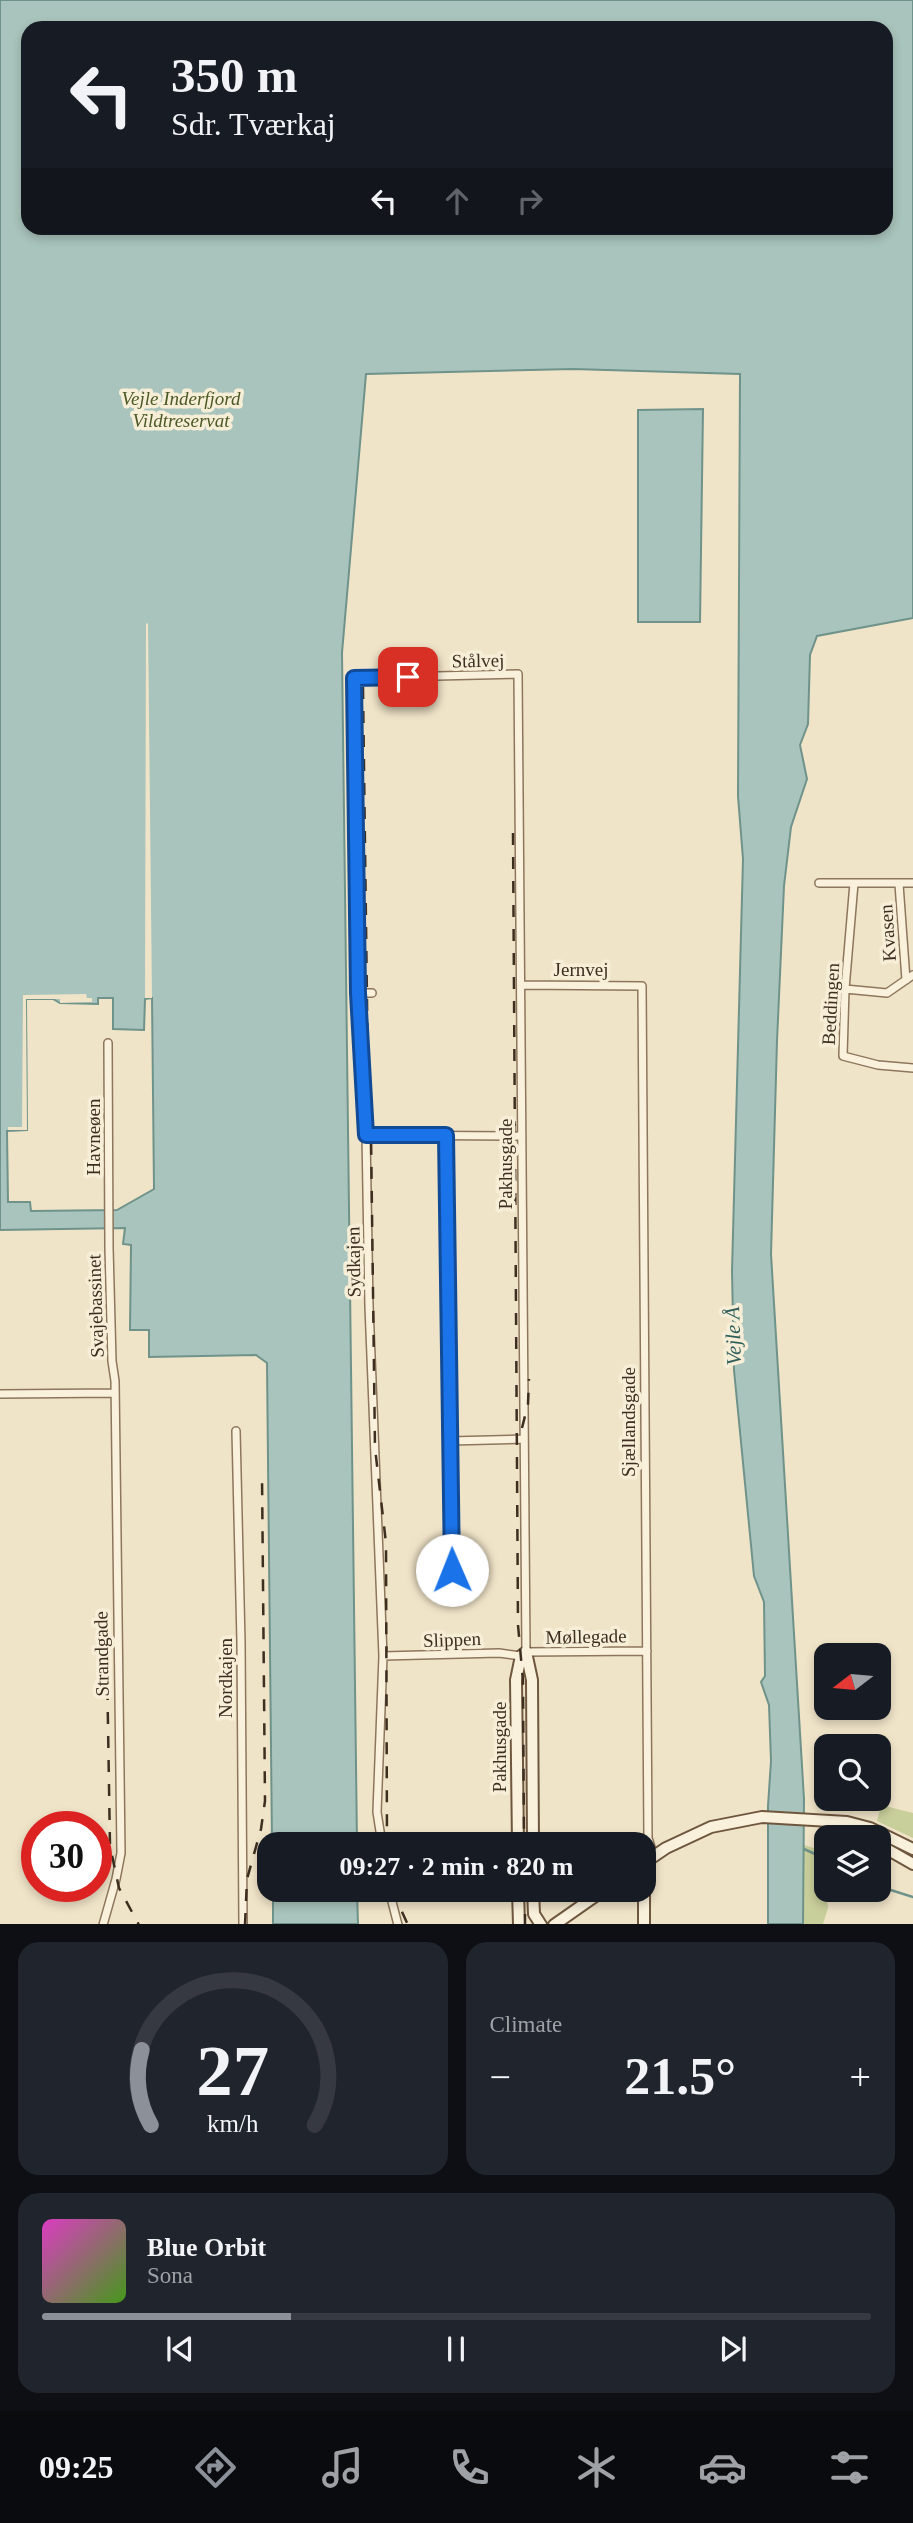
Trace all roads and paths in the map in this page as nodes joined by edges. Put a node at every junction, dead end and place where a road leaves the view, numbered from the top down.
1 (518, 674) joint
2 (354, 678) joint
3 (818, 883) dead end
4 (854, 883) junction
5 (913, 883) edge
6 (899, 884) junction
7 (910, 977) edge
8 (521, 985) junction
9 (642, 986) joint
10 (845, 989) junction
11 (358, 993) junction
12 (372, 993) dead end
13 (108, 1043) dead end
14 (913, 1068) edge
15 (366, 1135) junction
16 (446, 1135) junction
17 (522, 1136) junction
18 (109, 1231) joint
19 (114, 1381) joint
20 (115, 1393) junction
21 (0, 1394) edge
22 (236, 1431) dead end
23 (524, 1440) junction
24 (450, 1441) junction
25 (452, 1570) dead end
26 (647, 1651) junction
27 (524, 1654) junction
28 (383, 1656) junction
29 (818, 1819) junction
30 (833, 1825) edge
31 (380, 1832) edge
32 (518, 1832) edge
33 (533, 1832) edge
34 (648, 1832) edge
35 (913, 1850) edge
36 (891, 1851) edge
37 (656, 1856) edge
38 (913, 1864) edge
39 (392, 1902) edge
40 (518, 1902) edge
41 (534, 1902) edge
42 (586, 1902) edge
43 (644, 1902) edge
44 (103, 1924) edge
45 (243, 1924) edge
46 (398, 1924) edge
47 (519, 1924) edge
48 (541, 1924) edge
49 (554, 1924) edge
50 (644, 1924) edge

1 - 2 street, Stålvej
1 - 8 street, Pakhusgade
2 - 11 street, Sydkajen
3 - 4 street, Kvasen
4 - 6 street, Kvasen
4 - 10 street, Beddingen
5 - 6 street, Kvasen
6 - 7 street, Kvasen
7 - 10 street
8 - 9 street, Jernvej
8 - 17 street, Pakhusgade
9 - 26 street, Sjællandsgade
10 - 14 street, Beddingen
11 - 12 street
11 - 15 street, Sydkajen
13 - 18 street, Havneøen
15 - 16 street
15 - 28 street, Sydkajen
16 - 17 street
16 - 24 street
17 - 23 street, Pakhusgade
18 - 19 street, Svajebassinet
19 - 20 street, Strandgade
20 - 21 street
20 - 44 street, Strandgade
22 - 45 street, Nordkajen
23 - 24 street
23 - 27 street, Pakhusgade
24 - 25 street
26 - 27 street, Møllegade
26 - 34 street, Sjællandsgade
27 - 28 street, Slippen
27 - 32 street, Pakhusgade
27 - 33 street, Pakhusgade
28 - 31 street, Sydkajen
29 - 30 street
29 - 35 street
29 - 37 street
36 - 38 street
39 - 46 street
40 - 47 street
41 - 48 street
42 - 49 street
43 - 50 street

